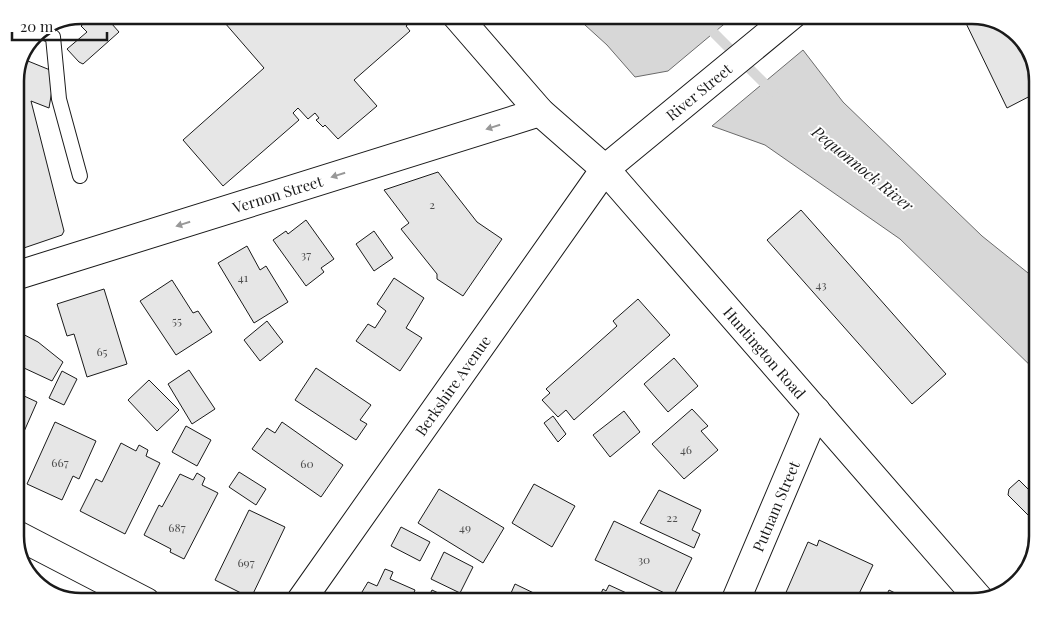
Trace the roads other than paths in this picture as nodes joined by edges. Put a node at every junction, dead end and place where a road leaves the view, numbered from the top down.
1 (464, 24) edge
2 (781, 24) edge
3 (48, 34) edge
4 (540, 112) junction
5 (605, 169) junction
6 (80, 176) dead end
7 (24, 273) edge
8 (816, 411) junction
9 (24, 539) edge
10 (129, 593) edge
11 (306, 593) edge
12 (739, 593) edge
13 (974, 593) edge

1 - 4 street, Huntington Road
2 - 5 street, River Street
3 - 6 lane
4 - 5 street, Huntington Road
4 -> 7 street, Vernon Street
5 - 8 street, Huntington Road
5 - 11 street, Berkshire Avenue
8 - 12 street, Putnam Street
8 - 13 street, Huntington Road
9 - 10 street

